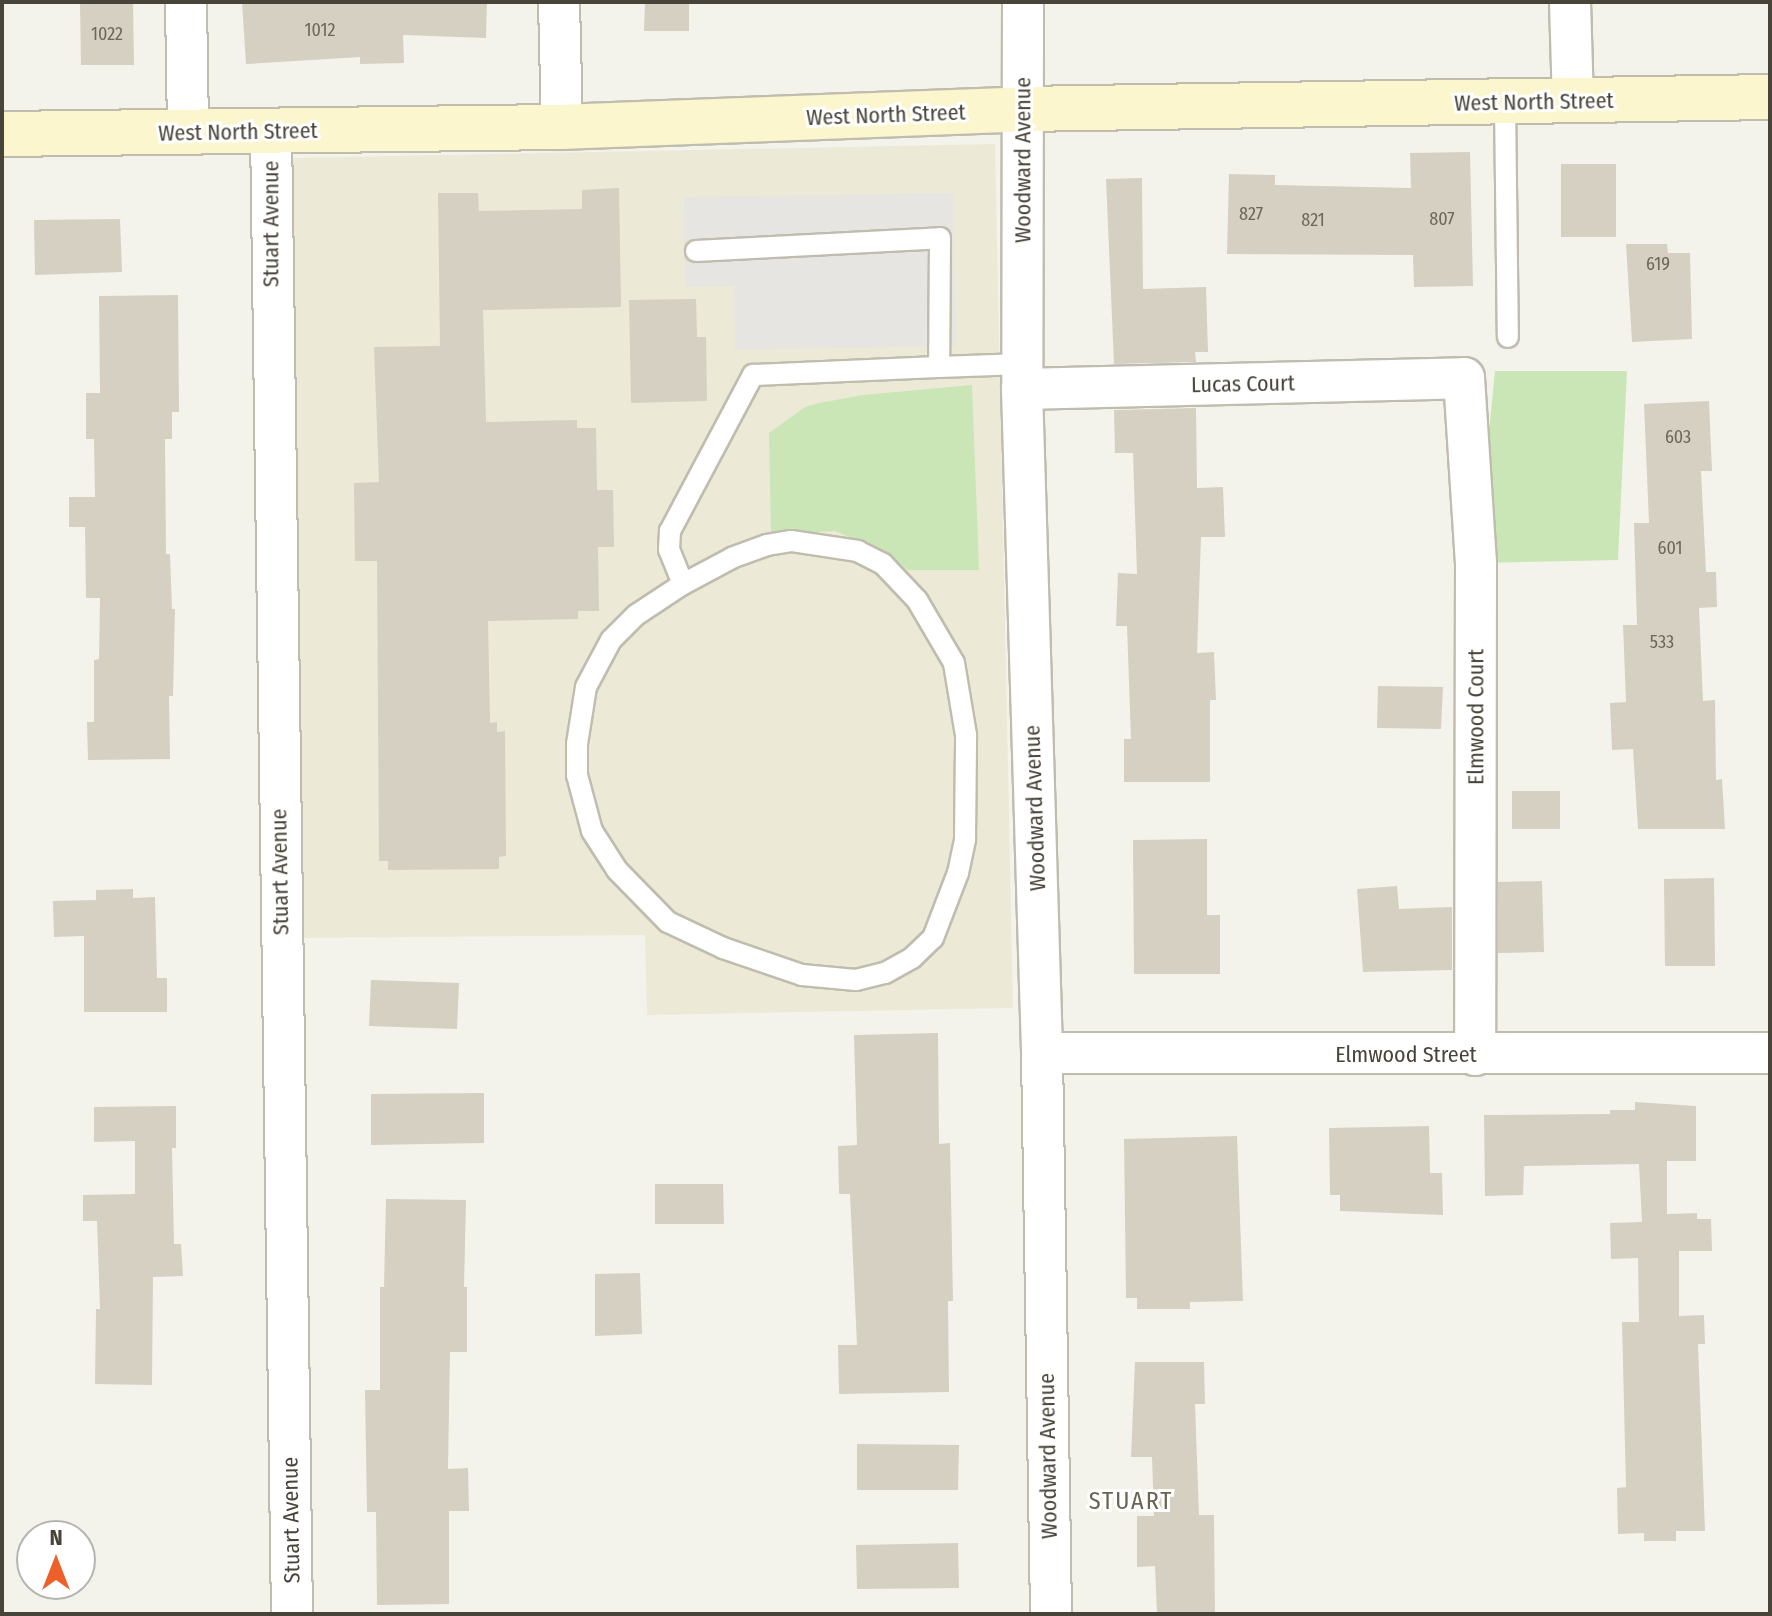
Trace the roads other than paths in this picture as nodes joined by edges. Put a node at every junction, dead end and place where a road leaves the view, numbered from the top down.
1 (186, 2) edge
2 (559, 2) edge
3 (1023, 2) edge
4 (1570, 2) edge
5 (1770, 97) edge
6 (1573, 102) junction
7 (1505, 103) junction
8 (1023, 109) junction
9 (562, 127) junction
10 (271, 130) junction
11 (188, 133) junction
12 (2, 134) edge
13 (696, 251) dead end
14 (1508, 337) dead end
15 (939, 367) junction
16 (1022, 376) junction
17 (1464, 378) joint
18 (683, 584) junction
19 (1042, 1053) junction
20 (1770, 1053) edge
21 (1475, 1055) junction
22 (292, 1614) edge
23 (1051, 1614) edge

1 - 11 street
2 - 9 street
3 - 8 street, Woodward Avenue
4 - 6 street
5 - 6 street, West North Street
6 - 7 street, West North Street
7 - 8 street, West North Street
7 - 14 lane
8 - 9 street, West North Street
8 - 16 street, Woodward Avenue
9 - 10 street, West North Street
10 - 11 street, West North Street
10 - 22 street, Stuart Avenue
11 - 12 street, West North Street
13 - 15 lane
15 - 16 lane
15 - 18 lane
16 - 17 street, Lucas Court
16 - 19 street, Woodward Avenue
17 - 21 street, Elmwood Court
18 - 18 lane
19 - 21 street, Elmwood Street
19 - 23 street, Woodward Avenue
20 - 21 street, Elmwood Street

